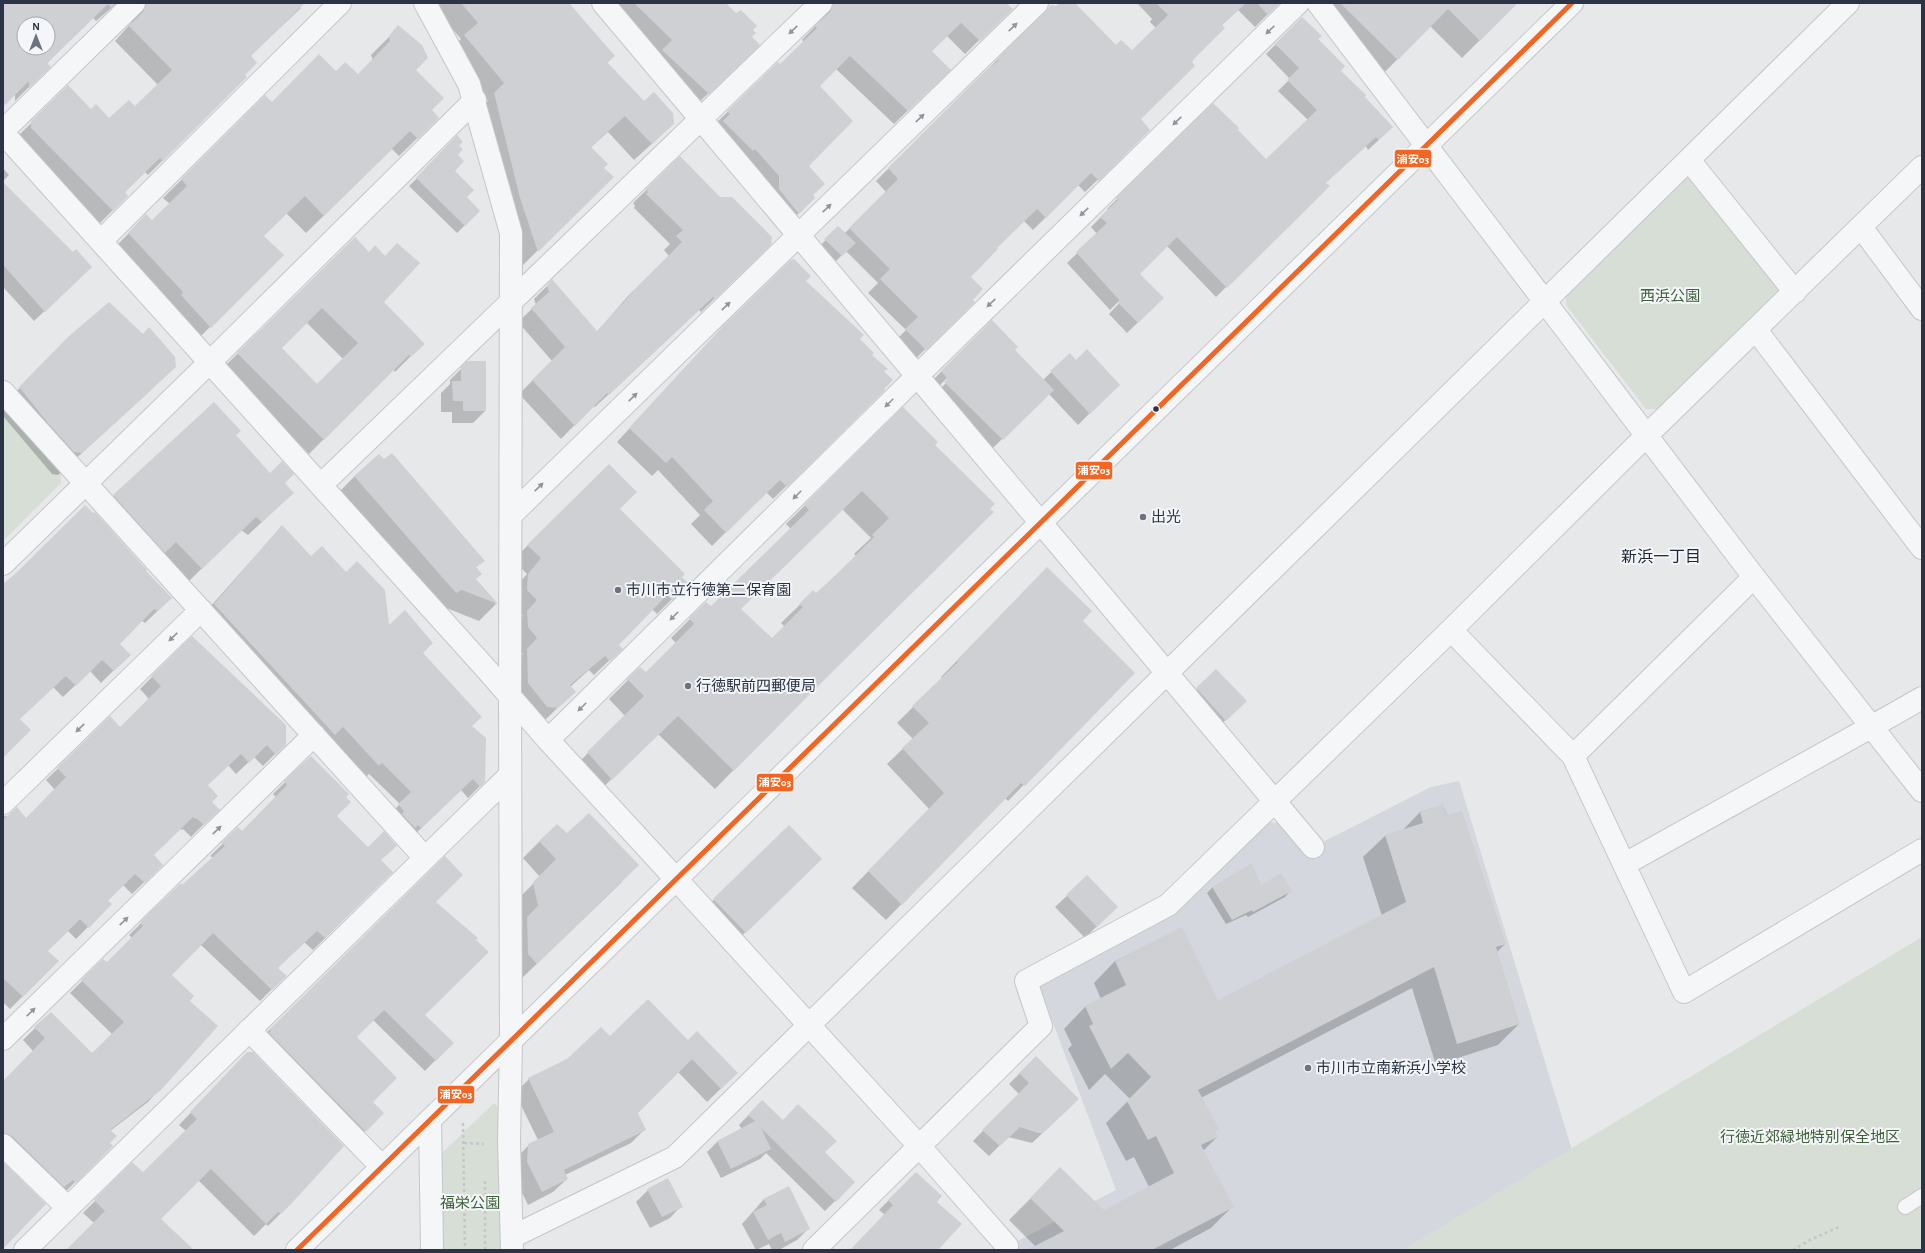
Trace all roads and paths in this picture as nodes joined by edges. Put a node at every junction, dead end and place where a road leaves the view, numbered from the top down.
1 (134, 3) edge
2 (340, 3) edge
3 (425, 3) edge
4 (603, 3) edge
5 (821, 3) edge
6 (1037, 3) edge
7 (1298, 3) edge
8 (1318, 3) edge
9 (1572, 3) edge
10 (1848, 3) edge
11 (475, 100) junction
12 (701, 120) junction
13 (3, 132) edge
14 (1426, 146) junction
15 (1688, 160) junction
16 (1922, 167) edge
17 (1861, 227) junction
18 (799, 236) junction
19 (101, 241) junction
20 (1795, 292) junction
21 (1545, 301) junction
22 (512, 302) junction
23 (1922, 309) edge
24 (1756, 330) junction
25 (210, 362) junction
26 (917, 376) junction
27 (3, 392) edge
28 (1646, 436) junction
29 (85, 483) junction
30 (321, 485) junction
31 (511, 514) junction
32 (1041, 523) junction
33 (1922, 548) edge
34 (3, 564) edge
35 (1754, 577) junction
36 (201, 610) junction
37 (1451, 630) junction
38 (1167, 672) junction
39 (510, 697) junction
40 (1922, 698) edge
41 (1871, 728) junction
42 (314, 735) junction
43 (548, 740) junction
44 (1574, 756) junction
45 (510, 775) junction
46 (1922, 791) edge
47 (3, 803) edge
48 (1274, 803) junction
49 (1313, 848) dead end
50 (1922, 850) edge
51 (426, 858) junction
52 (1625, 864) junction
53 (676, 879) junction
54 (810, 1025) junction
55 (249, 1030) junction
56 (3, 1039) edge
57 (511, 1042) junction
58 (430, 1120) junction
59 (463, 1123) dead end
60 (464, 1143) junction
61 (3, 1145) edge
62 (920, 1147) junction
63 (484, 1150) dead end
64 (382, 1167) junction
65 (484, 1173) dead end
66 (1922, 1196) edge
67 (1905, 1207) dead end
68 (68, 1208) junction
69 (1841, 1226) dead end
70 (512, 1244) edge
71 (1007, 1246) dead end
72 (25, 1250) edge
73 (298, 1250) edge
74 (432, 1250) edge
75 (465, 1250) edge
76 (485, 1250) edge
77 (814, 1250) edge
78 (1793, 1250) edge

1 - 13 street
2 - 19 street
3 - 11 street
4 - 12 street
5 -> 12 street
18 -> 6 street
7 -> 26 street
8 - 14 street
9 - 14 street
10 - 15 street
11 - 22 street
11 - 25 street
12 - 18 street
12 - 22 street
13 - 19 street
14 - 21 street
14 - 32 street
15 - 20 street
15 - 21 street
16 - 17 street
17 - 20 street
17 - 23 street
18 - 26 street
31 -> 18 street
19 - 25 street
20 - 24 street
21 - 28 street
21 - 38 street
22 - 30 street
22 - 31 street
24 - 28 street
24 - 33 street
25 - 29 street
25 - 30 street
26 - 32 street
26 -> 43 street
27 - 29 street
28 - 35 street
28 - 37 street
29 - 34 street
29 - 36 street
30 - 39 street
31 - 39 street
32 - 38 street
32 - 53 street
35 - 41 street
35 - 44 street
36 - 42 street
36 -> 47 street
37 - 44 street
37 - 48 street
38 - 48 street
38 - 54 street
39 - 43 street
39 - 45 street
40 - 41 street
41 - 46 street
41 - 52 street
42 - 51 street
56 -> 42 street
43 - 53 street
44 - 52 street
45 - 51 street
45 - 57 street
48 - 49 street
48 - 62 street
50 - 52 street
51 - 55 street
53 - 54 street
53 - 57 street
54 - 62 street
54 - 70 street
55 - 64 street
55 - 68 street
57 - 58 street
57 - 70 street
58 - 64 street
58 - 74 street
59 - 60 path
60 - 63 path
60 - 75 path
61 - 68 street
62 - 71 street
62 - 77 street
64 - 73 street
65 - 76 path
66 - 67 lane
68 - 72 street
69 - 78 path

